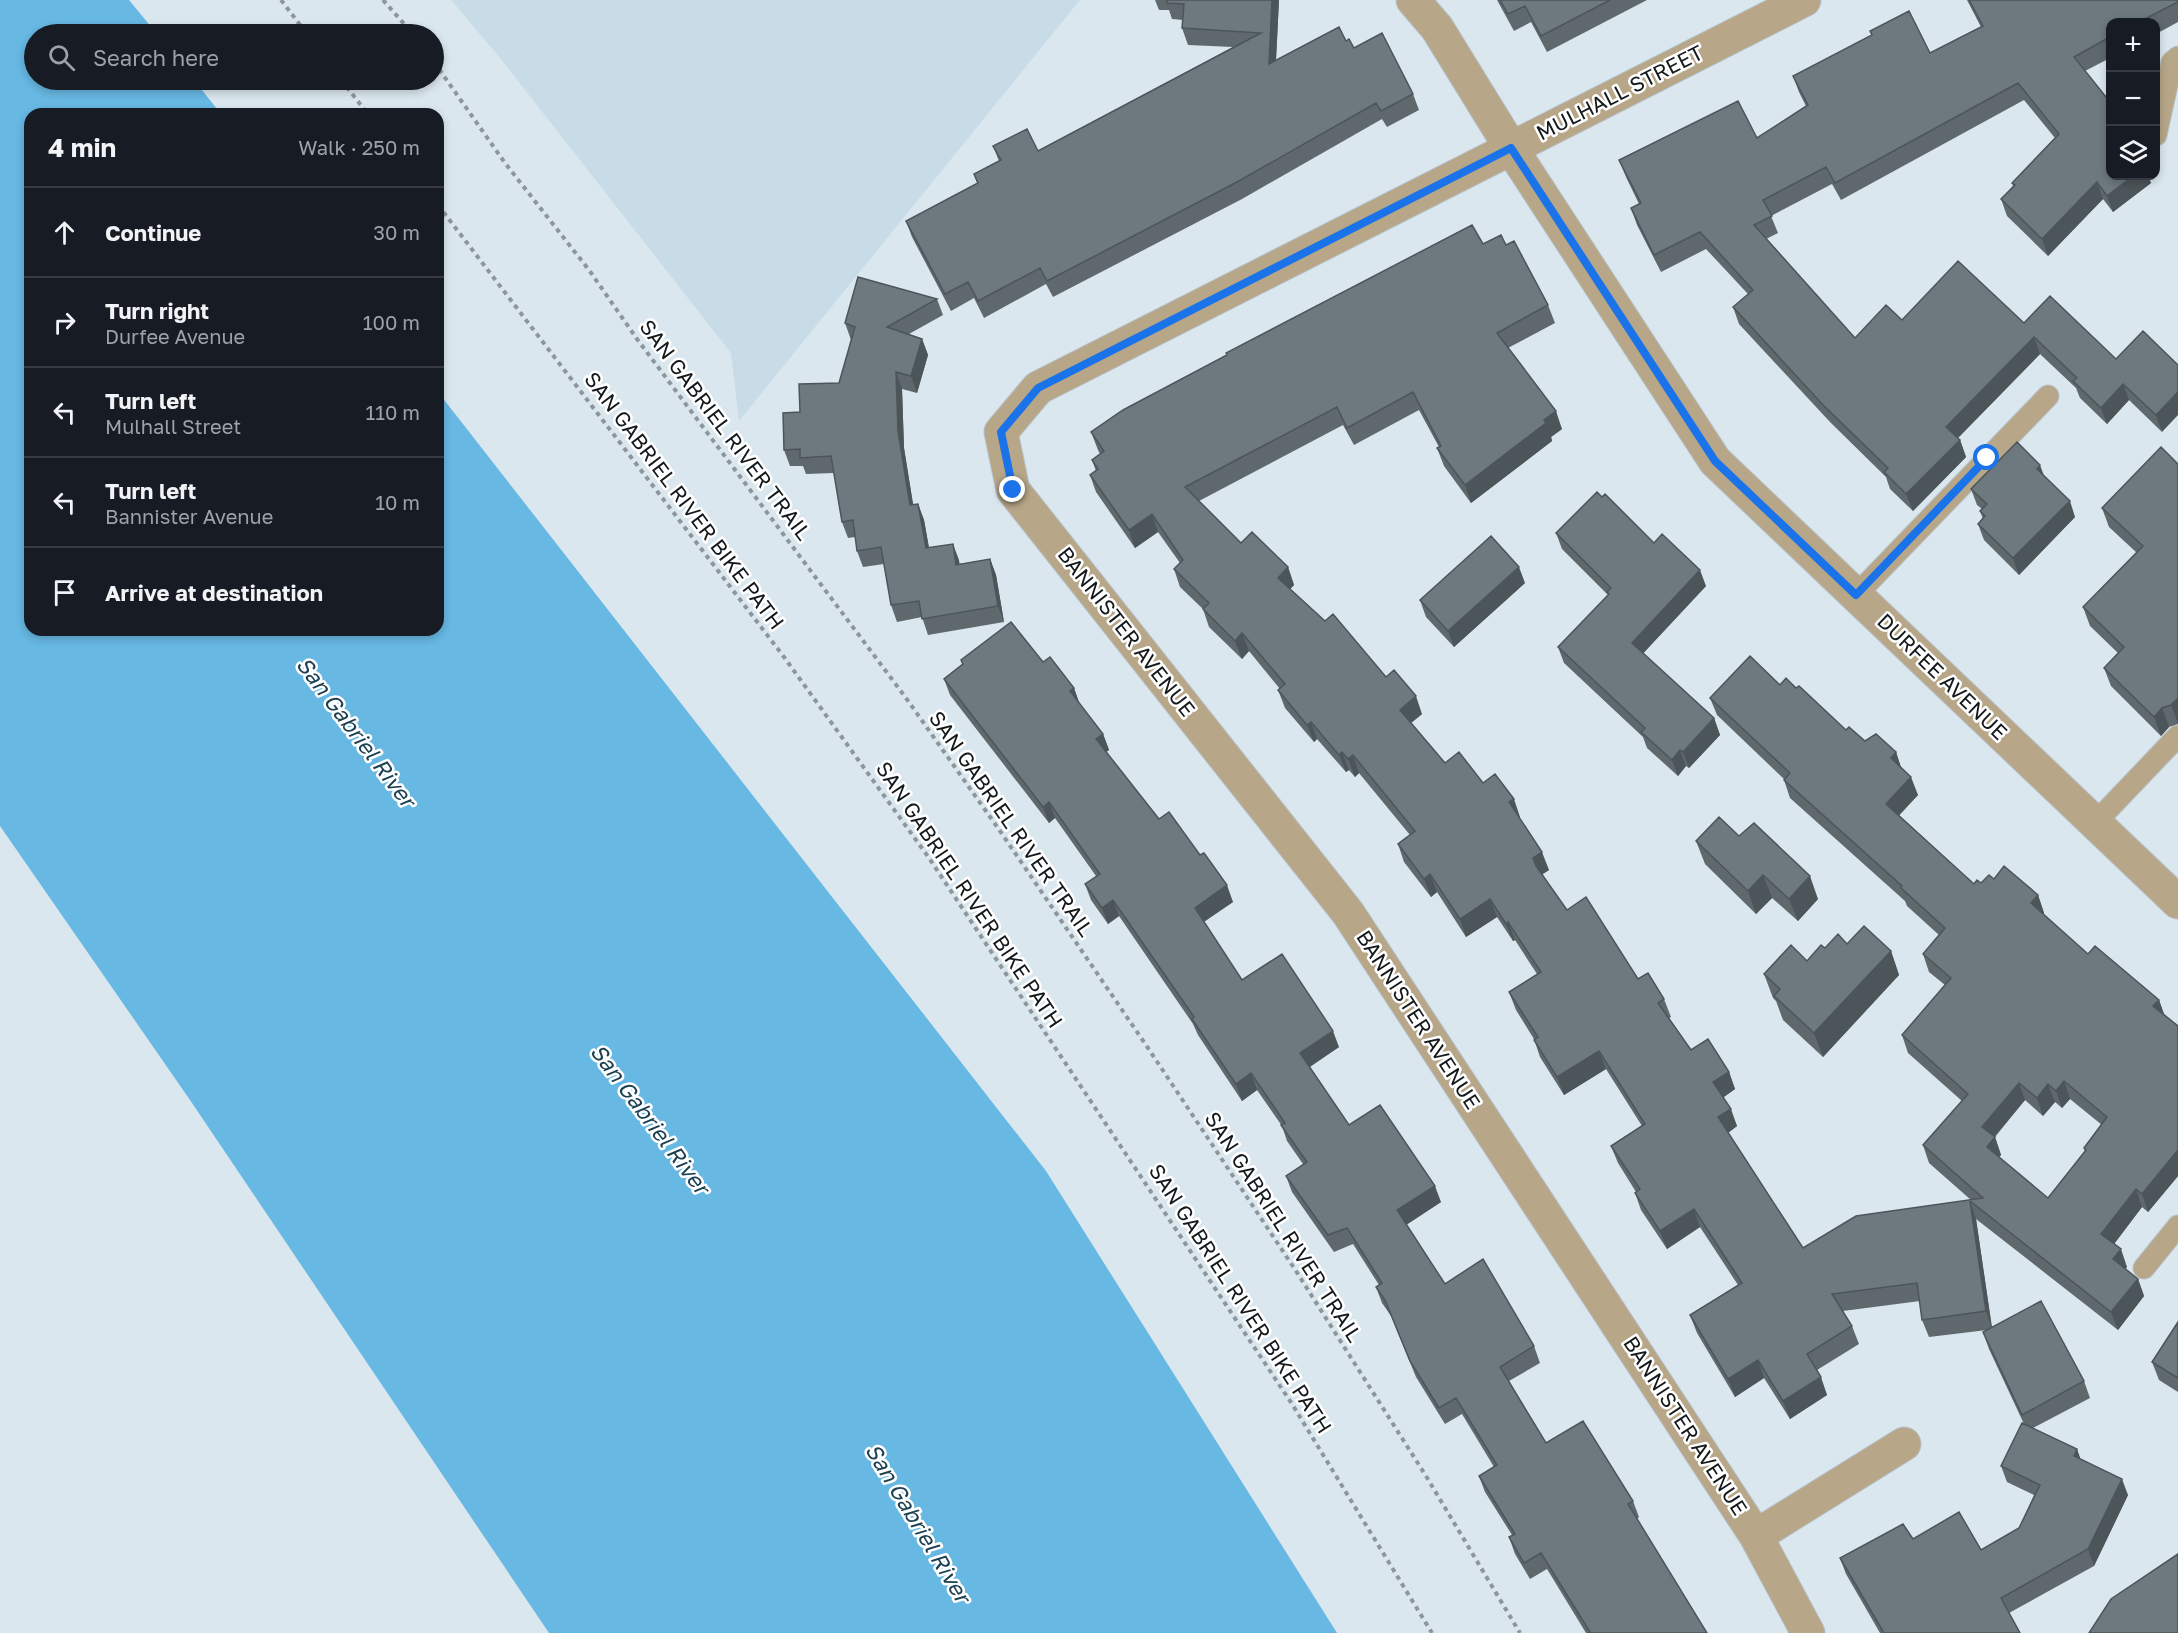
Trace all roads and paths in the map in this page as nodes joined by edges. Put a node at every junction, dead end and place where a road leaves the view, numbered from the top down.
1 (281, 0) edge
2 (383, 0) edge
3 (1413, 0) edge
4 (1804, 0) edge
5 (299, 24) edge
6 (404, 24) edge
7 (2178, 57) edge
8 (444, 76) edge
9 (349, 90) edge
10 (363, 108) edge
11 (2158, 126) edge
12 (1511, 148) junction
13 (444, 213) edge
14 (2048, 396) dead end
15 (1001, 432) joint
16 (1856, 595) junction
17 (2178, 736) edge
18 (2096, 823) junction
19 (2178, 902) edge
20 (2178, 1226) edge
21 (2144, 1268) dead end
22 (1904, 1444) dead end
23 (1756, 1536) junction
24 (1432, 1633) edge
25 (1520, 1633) edge
26 (1808, 1633) edge

1 - 5 path
2 - 6 path
3 - 12 street, DURFEE AVENUE
4 - 12 street, MULHALL STREET
7 - 11 lane
8 - 25 path, SAN GABRIEL RIVER TRAIL
9 - 10 path
12 - 15 street, MULHALL STREET
12 - 16 street, DURFEE AVENUE
13 - 24 path, SAN GABRIEL RIVER BIKE PATH
14 - 16 lane
15 - 23 street, BANNISTER AVENUE
16 - 18 street, DURFEE AVENUE
17 - 18 lane
18 - 19 street, DURFEE AVENUE
20 - 21 lane
22 - 23 street
23 - 26 street, BANNISTER AVENUE

